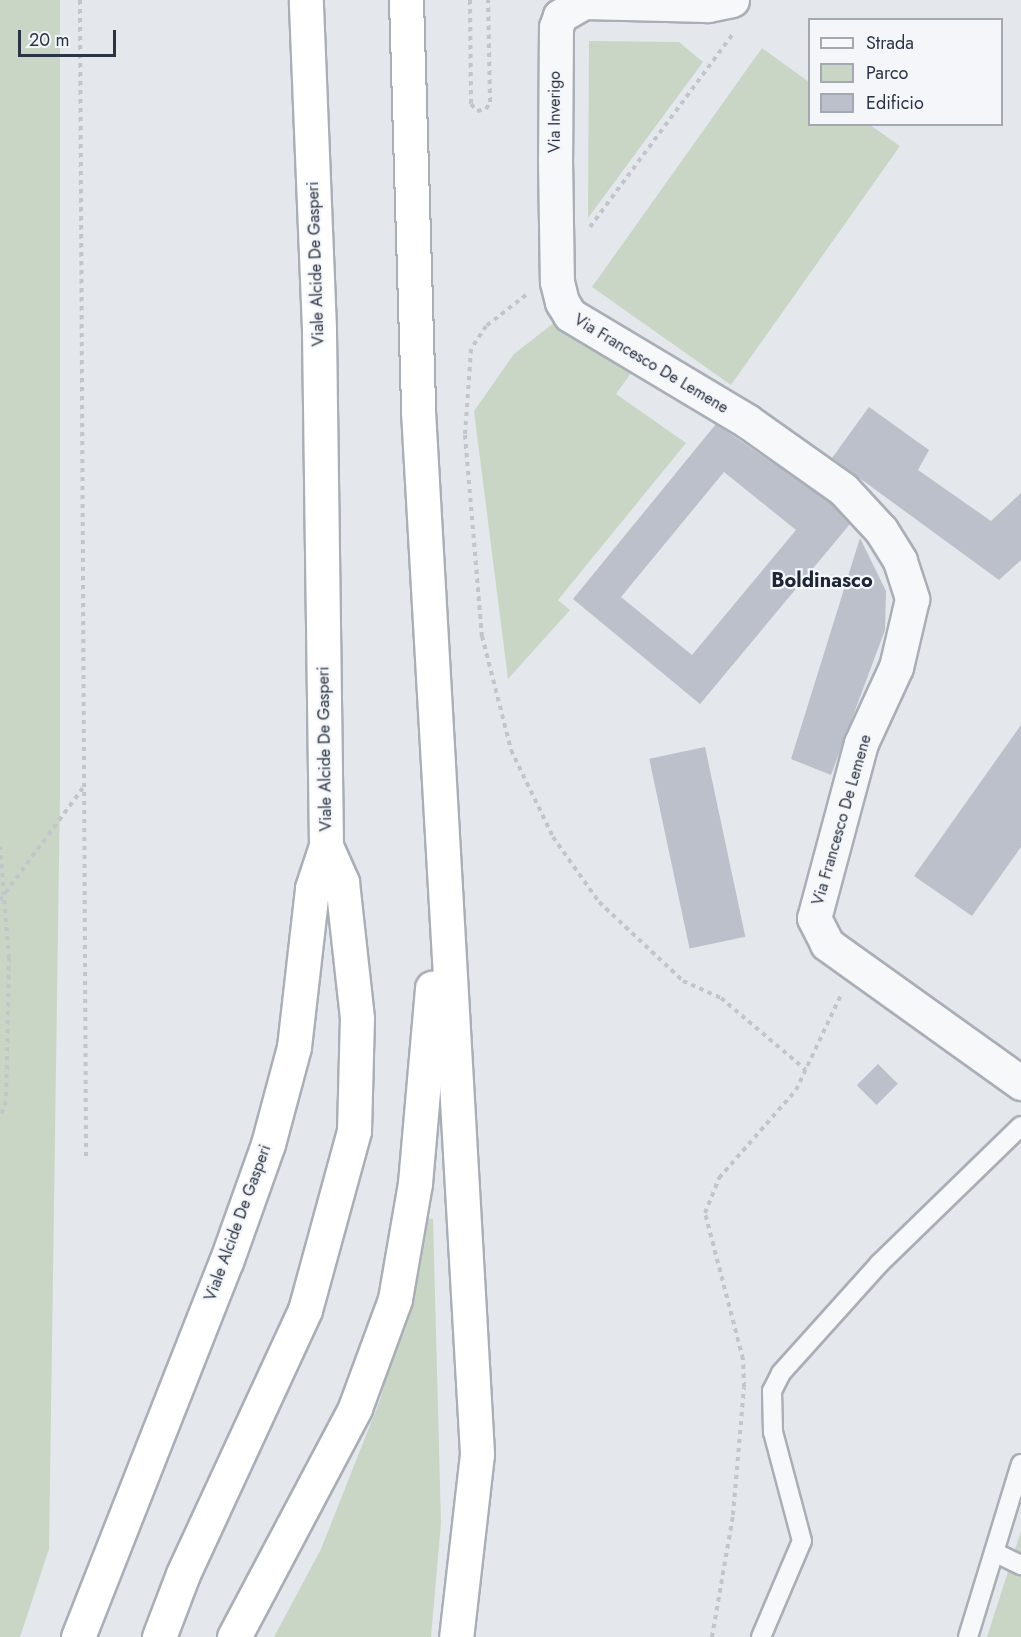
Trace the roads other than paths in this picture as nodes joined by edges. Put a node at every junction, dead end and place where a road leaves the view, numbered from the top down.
1 (306, 0) edge
2 (406, 0) edge
3 (732, 0) edge
4 (583, 1) edge
5 (569, 239) joint
6 (440, 780) junction
7 (326, 846) junction
8 (1021, 1083) edge
9 (1021, 1126) edge
10 (1021, 1464) edge
11 (994, 1552) junction
12 (1021, 1565) edge
13 (183, 1574) junction
14 (78, 1637) edge
15 (138, 1637) edge
16 (159, 1637) edge
17 (234, 1637) edge
18 (456, 1637) edge
19 (760, 1637) edge
20 (968, 1637) edge

1 - 7 highway, Viale Alcide De Gasperi
2 - 6 highway
3 - 4 street
4 - 5 street, Via Inverigo
5 - 8 street, Via Francesco De Lemene
6 - 17 highway
6 - 18 highway
7 - 13 highway
7 - 14 highway, Viale Alcide De Gasperi
9 - 19 lane
10 - 11 lane
11 - 12 lane
11 - 20 lane
13 - 15 highway
13 - 16 highway

